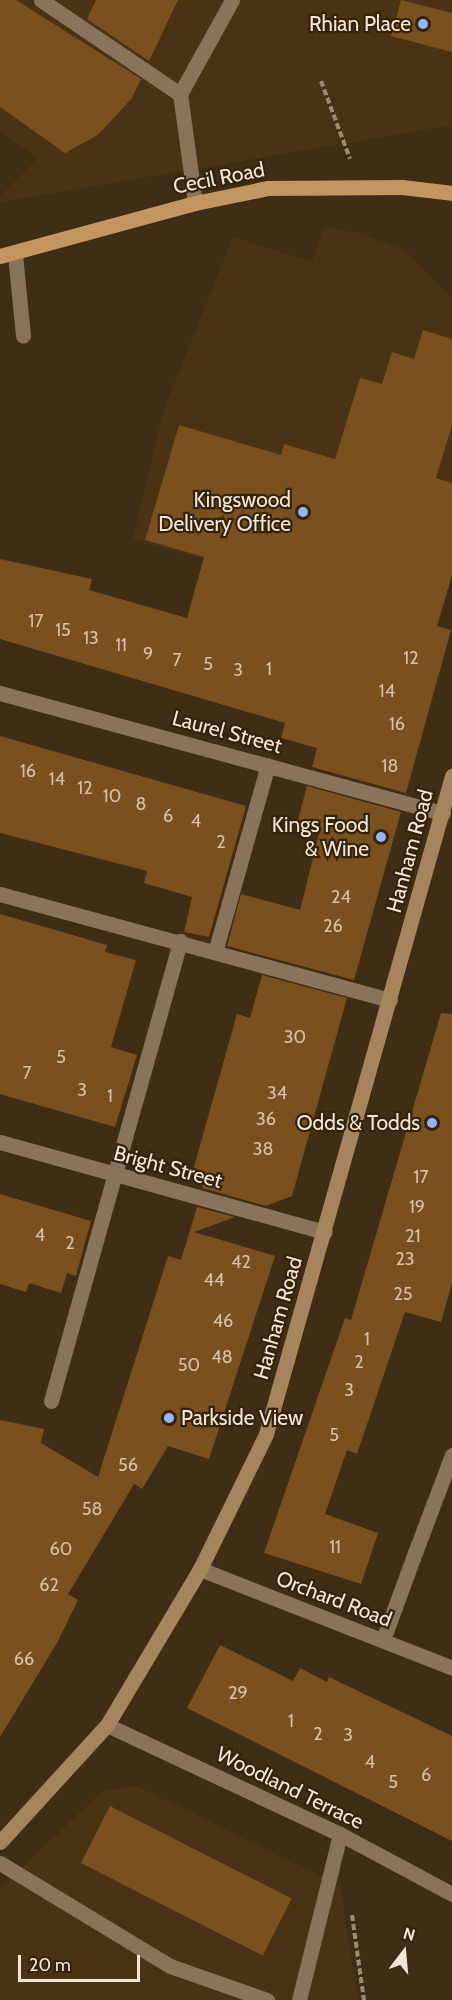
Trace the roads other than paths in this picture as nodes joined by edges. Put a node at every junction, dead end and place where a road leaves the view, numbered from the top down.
1 (41, 0) edge
2 (232, 0) edge
3 (180, 94) junction
4 (452, 193) edge
5 (195, 202) junction
6 (8, 255) edge
7 (23, 336) dead end
8 (0, 693) edge
9 (268, 765) junction
10 (452, 776) edge
11 (443, 813) junction
12 (0, 894) edge
13 (180, 941) junction
14 (215, 951) junction
15 (390, 999) junction
16 (0, 1142) edge
17 (117, 1175) junction
18 (325, 1232) junction
19 (51, 1401) dead end
20 (452, 1455) edge
21 (200, 1569) junction
22 (383, 1640) junction
23 (452, 1668) edge
24 (107, 1725) junction
25 (340, 1834) junction
26 (0, 1842) edge
27 (0, 1863) edge
28 (452, 1894) edge
29 (267, 2000) edge
30 (299, 2000) edge

1 - 3 street
2 - 3 street
3 - 5 street
4 - 5 main road, Cecil Road
5 - 6 main road, Cecil Road
6 - 7 street
8 - 9 street, Laurel Street
9 - 11 street, Laurel Street
9 - 14 street
10 - 11 main road, Hanham Road
11 - 15 main road, Hanham Road
12 - 13 street
13 - 14 street
13 - 17 street
14 - 15 street
15 - 18 main road, Hanham Road
16 - 17 street, Bright Street
17 - 18 street, Bright Street
17 - 19 street
18 - 21 main road, Hanham Road
20 - 22 street
21 - 22 street, Orchard Road
21 - 24 main road, Hanham Road
22 - 23 street, Orchard Road
24 - 25 street, Woodland Terrace
24 - 26 main road, Hanham Road
25 - 28 street, Woodland Terrace
25 - 30 street
27 - 29 street

